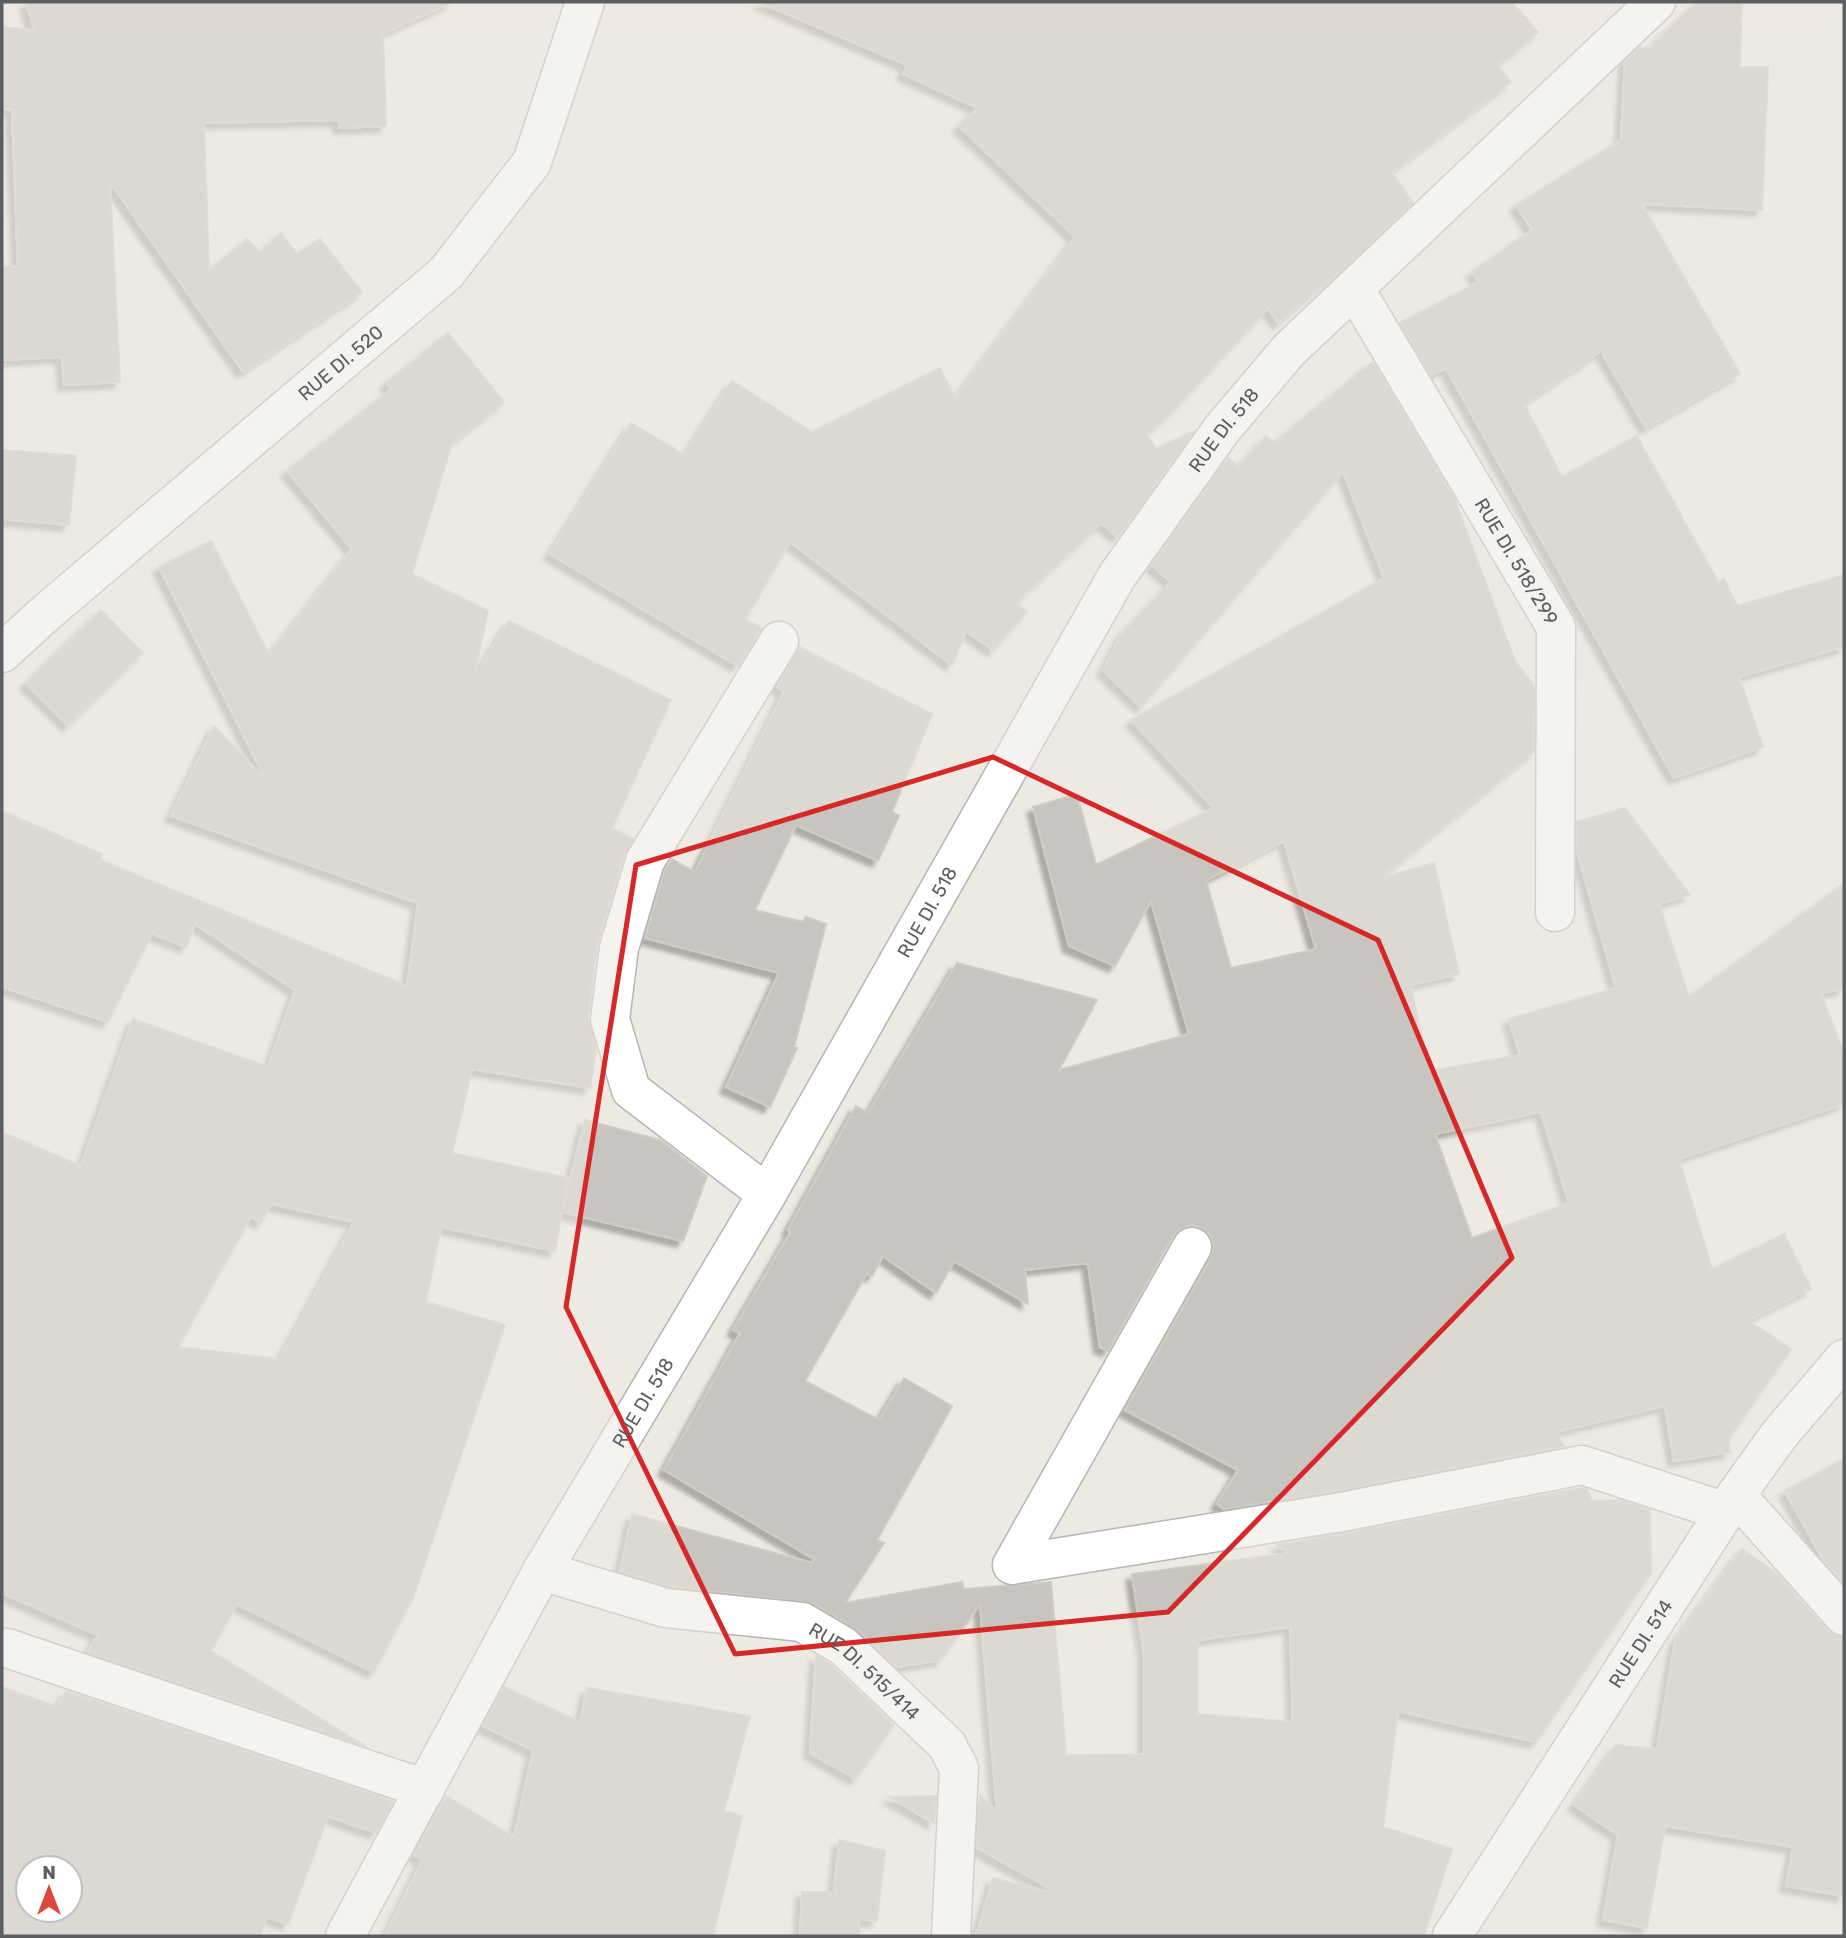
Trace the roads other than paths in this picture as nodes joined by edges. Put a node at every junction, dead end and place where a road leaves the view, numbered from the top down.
1 (585, 2) edge
2 (1656, 2) edge
3 (1354, 288) junction
4 (779, 641) dead end
5 (2, 653) edge
6 (1555, 912) dead end
7 (768, 1194) junction
8 (1192, 1247) dead end
9 (1844, 1359) edge
10 (1731, 1503) junction
11 (541, 1572) junction
12 (1844, 1616) edge
13 (7, 1648) dead end
14 (425, 1789) junction
15 (345, 1936) edge
16 (951, 1936) edge
17 (1452, 1936) edge

1 - 5 street, RUE DI. 520
2 - 3 street, RUE DI. 518
3 - 6 street, RUE DI. 518/299
3 - 7 street, RUE DI. 518
4 - 7 street
7 - 11 street, RUE DI. 518
8 - 10 street
9 - 10 street, RUE DI. 514
10 - 12 street
10 - 17 street, RUE DI. 514
11 - 14 street, RUE DI. 518
11 - 16 street, RUE DI. 515/414
13 - 14 street
14 - 15 street, RUE DI. 518

